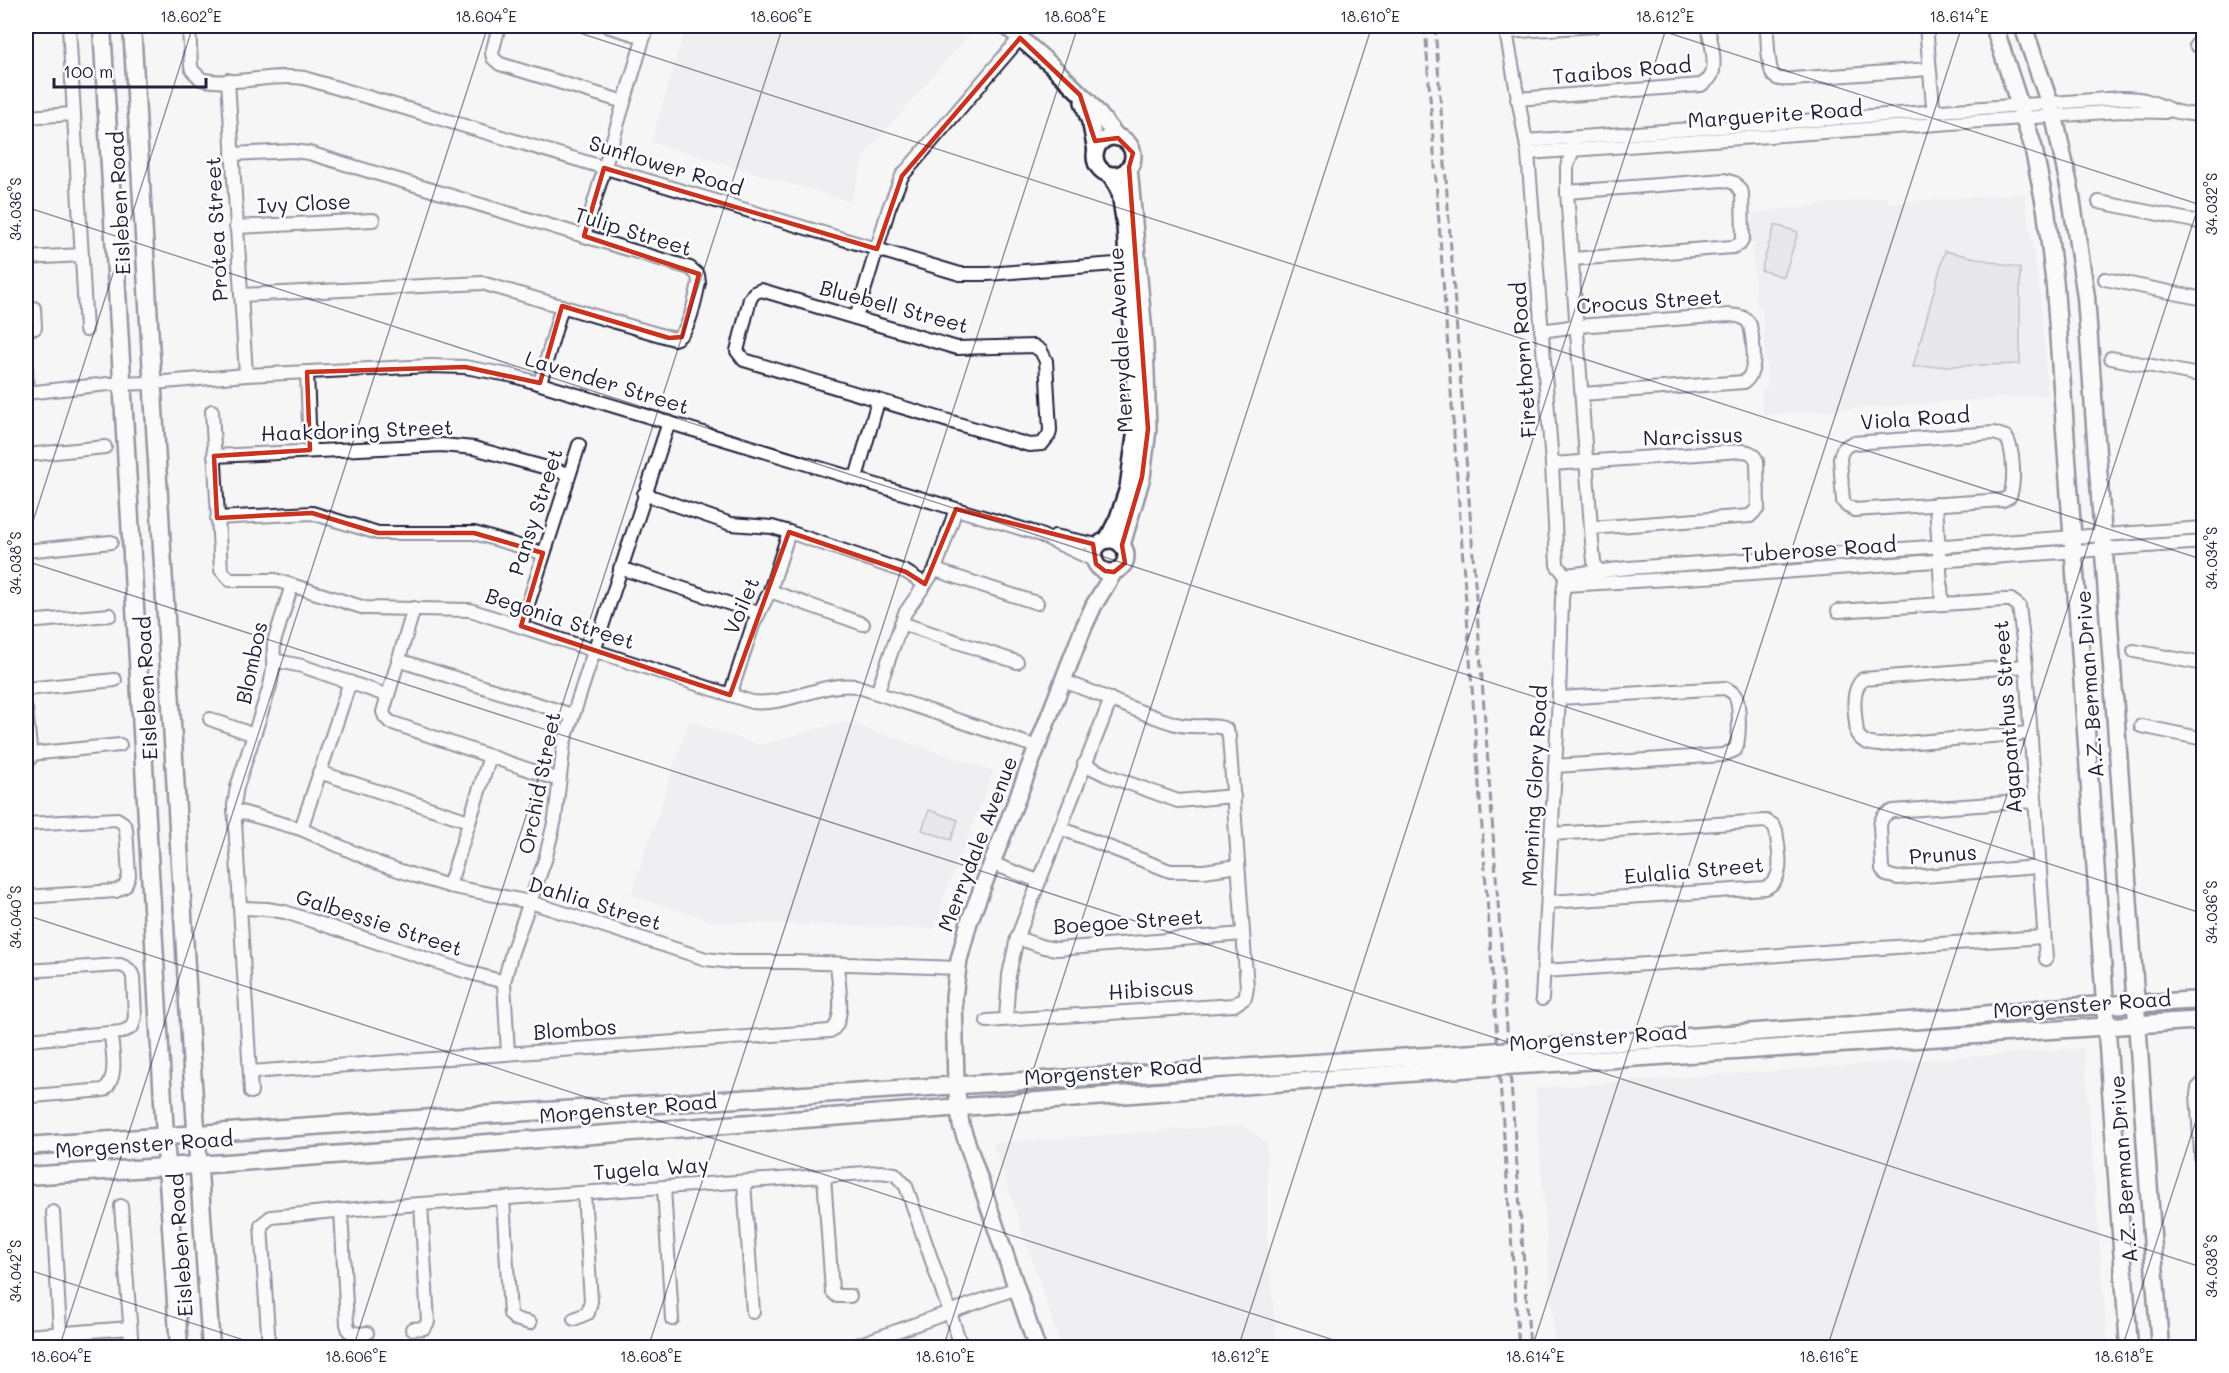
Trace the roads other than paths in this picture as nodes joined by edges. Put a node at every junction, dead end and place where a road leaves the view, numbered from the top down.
1 (69, 26) edge
2 (102, 26) edge
3 (132, 26) edge
4 (189, 26) edge
5 (499, 26) edge
6 (607, 26) edge
7 (1006, 26) edge
8 (1594, 26) edge
9 (1706, 26) edge
10 (1767, 26) edge
11 (1926, 26) edge
12 (1994, 26) edge
13 (2023, 26) edge
14 (1505, 29) edge
15 (645, 31) edge
16 (1020, 38) junction
17 (1929, 69) junction
18 (228, 80) junction
19 (26, 84) edge
20 (1080, 94) junction
21 (1517, 99) junction
22 (624, 102) junction
23 (2170, 110) junction
24 (2057, 111) junction
25 (2023, 112) junction
26 (74, 114) junction
27 (26, 117) edge
28 (1934, 117) junction
29 (2204, 117) edge
30 (1118, 138) junction
31 (1572, 143) junction
32 (1527, 147) junction
33 (1096, 151) junction
34 (232, 154) junction
35 (1129, 167) junction
36 (604, 168) junction
37 (1111, 175) junction
38 (1567, 192) junction
39 (2099, 202) dead end
40 (373, 220) dead end
41 (2204, 223) edge
42 (236, 227) junction
43 (584, 236) junction
44 (877, 249) junction
45 (82, 255) junction
46 (26, 258) edge
47 (1572, 259) junction
48 (1128, 263) junction
49 (2105, 279) dead end
50 (241, 295) junction
51 (2204, 299) edge
52 (562, 306) junction
53 (26, 308) edge
54 (856, 318) junction
55 (1577, 326) junction
56 (35, 328) dead end
57 (86, 330) dead end
58 (1541, 331) junction
59 (2111, 358) dead end
60 (26, 366) edge
61 (307, 372) junction
62 (246, 375) junction
63 (2204, 376) edge
64 (153, 383) junction
65 (540, 383) junction
66 (122, 384) junction
67 (1142, 384) junction
68 (26, 392) edge
69 (1582, 394) junction
70 (878, 401) junction
71 (212, 411) dead end
72 (669, 422) junction
73 (579, 445) dead end
74 (105, 447) dead end
75 (310, 450) junction
76 (26, 455) edge
77 (214, 456) junction
78 (1586, 462) junction
79 (1552, 464) junction
80 (569, 474) junction
81 (856, 478) junction
82 (644, 494) junction
83 (1936, 504) junction
84 (956, 509) junction
85 (217, 518) junction
86 (1591, 528) junction
87 (2204, 528) edge
88 (789, 532) junction
89 (111, 542) dead end
90 (2204, 542) edge
91 (2102, 543) junction
92 (2074, 544) junction
93 (1940, 546) junction
94 (26, 551) edge
95 (1104, 551) junction
96 (543, 553) junction
97 (1941, 561) junction
98 (620, 568) junction
99 (935, 570) junction
100 (1114, 572) junction
101 (1599, 577) junction
102 (1565, 580) junction
103 (925, 584) junction
104 (292, 585) junction
105 (770, 591) junction
106 (1037, 603) dead end
107 (1942, 603) junction
108 (1094, 605) junction
109 (414, 608) junction
110 (1838, 611) dead end
111 (758, 613) junction
112 (110, 615) dead end
113 (26, 622) edge
114 (901, 623) junction
115 (863, 624) dead end
116 (521, 626) junction
117 (594, 650) junction
118 (2134, 651) dead end
119 (273, 660) junction
120 (398, 660) junction
121 (1017, 662) dead end
122 (2204, 664) edge
123 (2026, 666) junction
124 (116, 680) dead end
125 (1063, 681) junction
126 (350, 682) junction
127 (26, 689) edge
128 (877, 693) junction
129 (386, 695) junction
130 (730, 695) junction
131 (1559, 698) junction
132 (1111, 699) junction
133 (26, 709) edge
134 (572, 715) junction
135 (210, 719) dead end
136 (2140, 726) dead end
137 (2030, 733) junction
138 (254, 735) junction
139 (2204, 739) edge
140 (120, 745) dead end
141 (1037, 747) junction
142 (489, 756) junction
143 (28, 760) edge
144 (1084, 765) junction
145 (1555, 766) junction
146 (319, 772) junction
147 (559, 780) junction
148 (1234, 796) junction
149 (2034, 801) junction
150 (234, 810) junction
151 (469, 821) junction
152 (26, 824) edge
153 (1060, 828) junction
154 (301, 829) junction
155 (1551, 834) junction
156 (992, 863) junction
157 (1238, 866) junction
158 (2038, 867) junction
159 (1038, 881) junction
160 (448, 886) junction
161 (26, 897) edge
162 (530, 902) junction
163 (1549, 902) junction
164 (241, 908) junction
165 (1243, 934) junction
166 (2043, 937) junction
167 (1017, 938) junction
168 (2046, 959) dead end
169 (837, 964) junction
170 (958, 968) junction
171 (1544, 971) junction
172 (26, 972) edge
173 (504, 982) junction
174 (1542, 999) dead end
175 (2204, 1000) edge
176 (2135, 1003) junction
177 (2106, 1005) junction
178 (1006, 1019) junction
179 (2204, 1020) edge
180 (987, 1021) dead end
181 (2137, 1024) junction
182 (2108, 1026) junction
183 (111, 1034) junction
184 (26, 1040) edge
185 (508, 1053) junction
186 (1538, 1056) junction
187 (1474, 1060) junction
188 (250, 1072) junction
189 (2204, 1082) edge
190 (956, 1084) junction
191 (251, 1092) dead end
192 (26, 1094) edge
193 (958, 1107) junction
194 (196, 1134) junction
195 (165, 1136) junction
196 (26, 1146) edge
197 (198, 1164) junction
198 (167, 1166) junction
199 (26, 1176) edge
200 (824, 1176) junction
201 (2203, 1181) edge
202 (744, 1182) junction
203 (664, 1188) junction
204 (584, 1193) junction
205 (2204, 1197) edge
206 (503, 1199) junction
207 (421, 1204) junction
208 (122, 1206) dead end
209 (341, 1210) junction
210 (53, 1212) dead end
211 (1017, 1288) junction
212 (850, 1296) dead end
213 (753, 1312) dead end
214 (950, 1312) junction
215 (574, 1318) dead end
216 (672, 1319) dead end
217 (530, 1323) dead end
218 (130, 1328) junction
219 (412, 1329) dead end
220 (60, 1333) junction
221 (367, 1333) dead end
222 (26, 1336) edge
223 (61, 1347) edge
224 (132, 1347) edge
225 (179, 1347) edge
226 (211, 1347) edge
227 (269, 1347) edge
228 (849, 1347) edge
229 (962, 1347) edge
230 (1037, 1347) edge
231 (2129, 1347) edge
232 (2160, 1347) edge

1 - 26 street
2 - 66 main road, Eisleben Road
3 - 64 main road, Eisleben Road
4 - 18 street, Sunflower Road
5 - 22 street
6 - 15 street
7 - 16 street
8 - 14 street
9 - 21 street, Taaibos Road
10 - 17 street
11 - 17 street
12 - 25 main road, A.Z. Berman Drive
13 - 24 main road, A.Z. Berman Drive
14 - 21 street, Firethorn Road
15 - 22 street
16 - 20 street
16 - 44 street
17 - 28 street
18 - 34 street, Protea Street
18 - 36 street, Sunflower Road
19 - 27 street
20 - 30 street
20 - 33 street
21 - 32 street, Firethorn Road
22 - 36 street
23 - 24 street
23 - 24 street
23 - 29 street
24 - 25 street, Marguerite Road
24 - 91 main road, A.Z. Berman Drive
25 - 28 street, Marguerite Road
25 - 92 main road, A.Z. Berman Drive
26 - 27 street
26 - 45 street
28 - 31 street, Marguerite Road
30 - 33 street
30 - 35 street
31 - 32 street, Marguerite Road
31 - 38 street
32 - 58 street, Firethorn Road
33 - 37 street
34 - 42 street, Protea Street
34 - 43 street, Tulip Street
35 - 37 street
35 - 67 street, Merrydale Avenue
36 - 43 street
36 - 44 street, Sunflower Road
37 - 48 street, Merrydale Avenue
38 - 47 street
38 - 47 street
39 - 41 street
40 - 42 street, Ivy Close
42 - 50 street, Protea Street
43 - 52 street, Tulip Street
44 - 48 street, Sunflower Road
44 - 54 street
45 - 46 street
45 - 57 street
47 - 55 street
48 - 67 street, Merrydale Avenue
49 - 51 street
50 - 52 street, Tulip Street
50 - 62 street, Protea Street
52 - 65 street
53 - 56 street
54 - 70 street, Bluebell Street
54 - 70 street, Bluebell Street
55 - 58 street, Crocus Street
55 - 69 street
55 - 69 street, Crocus Street
58 - 79 street, Firethorn Road
59 - 63 street
60 - 68 street
61 - 62 street, Lavender Street
61 - 65 street, Lavender Street
61 - 75 street
62 - 64 street, Lavender Street
64 - 66 street, Lavender Street
64 - 194 main road, Eisleben Road
65 - 72 street, Lavender Street
66 - 68 street, Lavender Street
66 - 195 main road, Eisleben Road
67 - 95 street, Merrydale Avenue
69 - 78 street
70 - 81 street
71 - 77 street, Begonia Street
72 - 81 street, Lavender Street
72 - 82 street, Orchid Street
73 - 80 street, Pansy Street
74 - 76 street
75 - 77 street, Haakdoring Street
75 - 80 street, Haakdoring Street
77 - 85 street, Begonia Street
78 - 79 street, Narcissus
78 - 86 street
78 - 86 street, Narcissus
79 - 102 street, Firethorn Road
80 - 96 street, Pansy Street
81 - 84 street, Lavender Street
82 - 88 street
82 - 98 street, Orchid Street
83 - 83 street, Viola Road
83 - 93 street
84 - 95 street, Lavender Street
84 - 99 street
85 - 96 street
85 - 104 street, Begonia Street
86 - 101 street
87 - 91 street
88 - 103 street
88 - 105 street, Voilet
89 - 94 street
90 - 91 street
91 - 92 street
91 - 176 main road, A.Z. Berman Drive
92 - 93 street, Tuberose Road
92 - 97 street, Tuberose Road
92 - 177 main road, A.Z. Berman Drive
93 - 97 street
93 - 101 street, Tuberose Road
95 - 100 street
95 - 100 street, Merrydale Avenue
95 - 108 street, Merrydale Avenue
96 - 116 street, Pansy Street
97 - 101 street, Tuberose Road
97 - 107 street
98 - 111 street
98 - 117 street, Orchid Street
99 - 103 street
99 - 106 street
100 - 108 street, Merrydale Avenue
101 - 102 street, Tuberose Road
102 - 131 street, Morning Glory Road
103 - 114 street
104 - 109 street, Begonia Street
104 - 119 street, Blombos
105 - 111 street, Voilet
105 - 115 street
107 - 110 street, Agapanthus Street
107 - 123 street, Agapanthus Street
108 - 125 street, Merrydale Avenue
109 - 116 street, Begonia Street
109 - 120 street
111 - 130 street, Voilet
112 - 113 street
114 - 121 street
114 - 128 street
116 - 117 street, Begonia Street
117 - 130 street, Begonia Street
117 - 134 street, Orchid Street
118 - 122 street
119 - 126 street
119 - 138 street, Blombos
120 - 129 street
120 - 134 street
123 - 137 street, Agapanthus Street
123 - 137 street
124 - 127 street
125 - 132 street, Hibiscus
125 - 141 street, Merrydale Avenue
126 - 129 street
126 - 146 street
128 - 130 street, Begonia Street
128 - 141 street, Begonia Street
129 - 142 street
131 - 145 street, Morning Glory Road
131 - 145 street
132 - 144 street
132 - 148 street, Hibiscus
133 - 143 street
134 - 147 street, Orchid Street
135 - 138 street
136 - 139 street
137 - 149 street, Agapanthus Street
138 - 150 street, Blombos
140 - 143 street
141 - 156 street, Merrydale Avenue
142 - 147 street
142 - 151 street
144 - 148 street
144 - 153 street
145 - 155 street, Morning Glory Road
146 - 151 street
146 - 154 street
147 - 162 street, Orchid Street
148 - 157 street, Hibiscus
149 - 158 street, Agapanthus Street
149 - 158 street, Prunus
150 - 154 street, Dahlia Street
150 - 164 street, Blombos
151 - 160 street
152 - 161 street
153 - 157 street
153 - 159 street
154 - 160 street, Dahlia Street
155 - 163 street, Morning Glory Road
155 - 163 street, Eulalia Street
156 - 159 street
156 - 170 street, Merrydale Avenue
157 - 165 street, Hibiscus
158 - 166 street, Agapanthus Street
159 - 167 street
160 - 162 street, Dahlia Street
162 - 169 street, Dahlia Street
162 - 173 street, Orchid Street
163 - 171 street, Morning Glory Road
164 - 173 street, Galbessie Street
164 - 188 street, Blombos
165 - 167 street, Boegoe Street
165 - 178 street, Hibiscus
166 - 168 street, Agapanthus Street
166 - 171 street
167 - 178 street
169 - 170 street, Dahlia Street
169 - 185 street, Blombos
170 - 190 street, Merrydale Avenue
171 - 174 street, Morning Glory Road
172 - 183 street
173 - 185 street, Orchid Street
175 - 176 main road, Morgenster Road
176 - 177 main road, Morgenster Road
176 - 181 main road, A.Z. Berman Drive
177 - 182 main road, A.Z. Berman Drive
177 - 186 main road, Morgenster Road
178 - 180 street, Hibiscus
179 - 181 main road, Morgenster Road
181 - 182 main road, Morgenster Road
181 - 232 main road, A.Z. Berman Drive
182 - 186 main road, Morgenster Road
182 - 231 main road, A.Z. Berman Drive
183 - 184 street
183 - 192 street
185 - 188 street, Blombos
186 - 187 main road, Morgenster Road, bridge
187 - 190 main road, Morgenster Road
187 - 193 main road, Morgenster Road
188 - 191 street, Blombos
189 - 201 street
190 - 193 street, Merrydale Avenue
190 - 194 main road, Morgenster Road
193 - 197 main road, Morgenster Road
193 - 211 street, Merrydale Avenue
194 - 195 main road, Morgenster Road
194 - 197 main road, Eisleben Road
195 - 196 main road, Morgenster Road
195 - 198 main road, Eisleben Road
197 - 198 main road, Morgenster Road
197 - 226 main road, Eisleben Road
198 - 199 main road, Morgenster Road
198 - 225 main road, Eisleben Road
200 - 202 street, Tugela Way
200 - 212 street
200 - 214 street, Tugela Way
201 - 205 street
202 - 203 street, Tugela Way
202 - 213 street
203 - 204 street, Tugela Way
203 - 216 street
204 - 206 street, Tugela Way
204 - 215 street
206 - 207 street, Tugela Way
206 - 217 street
207 - 209 street, Tugela Way
207 - 219 street
208 - 218 street
209 - 221 street
209 - 227 street, Tugela Way
210 - 220 street
211 - 214 street
211 - 230 street, Merrydale Avenue
214 - 228 street
214 - 229 street, Tugela Way
218 - 220 street
218 - 224 street
220 - 222 street
220 - 223 street

